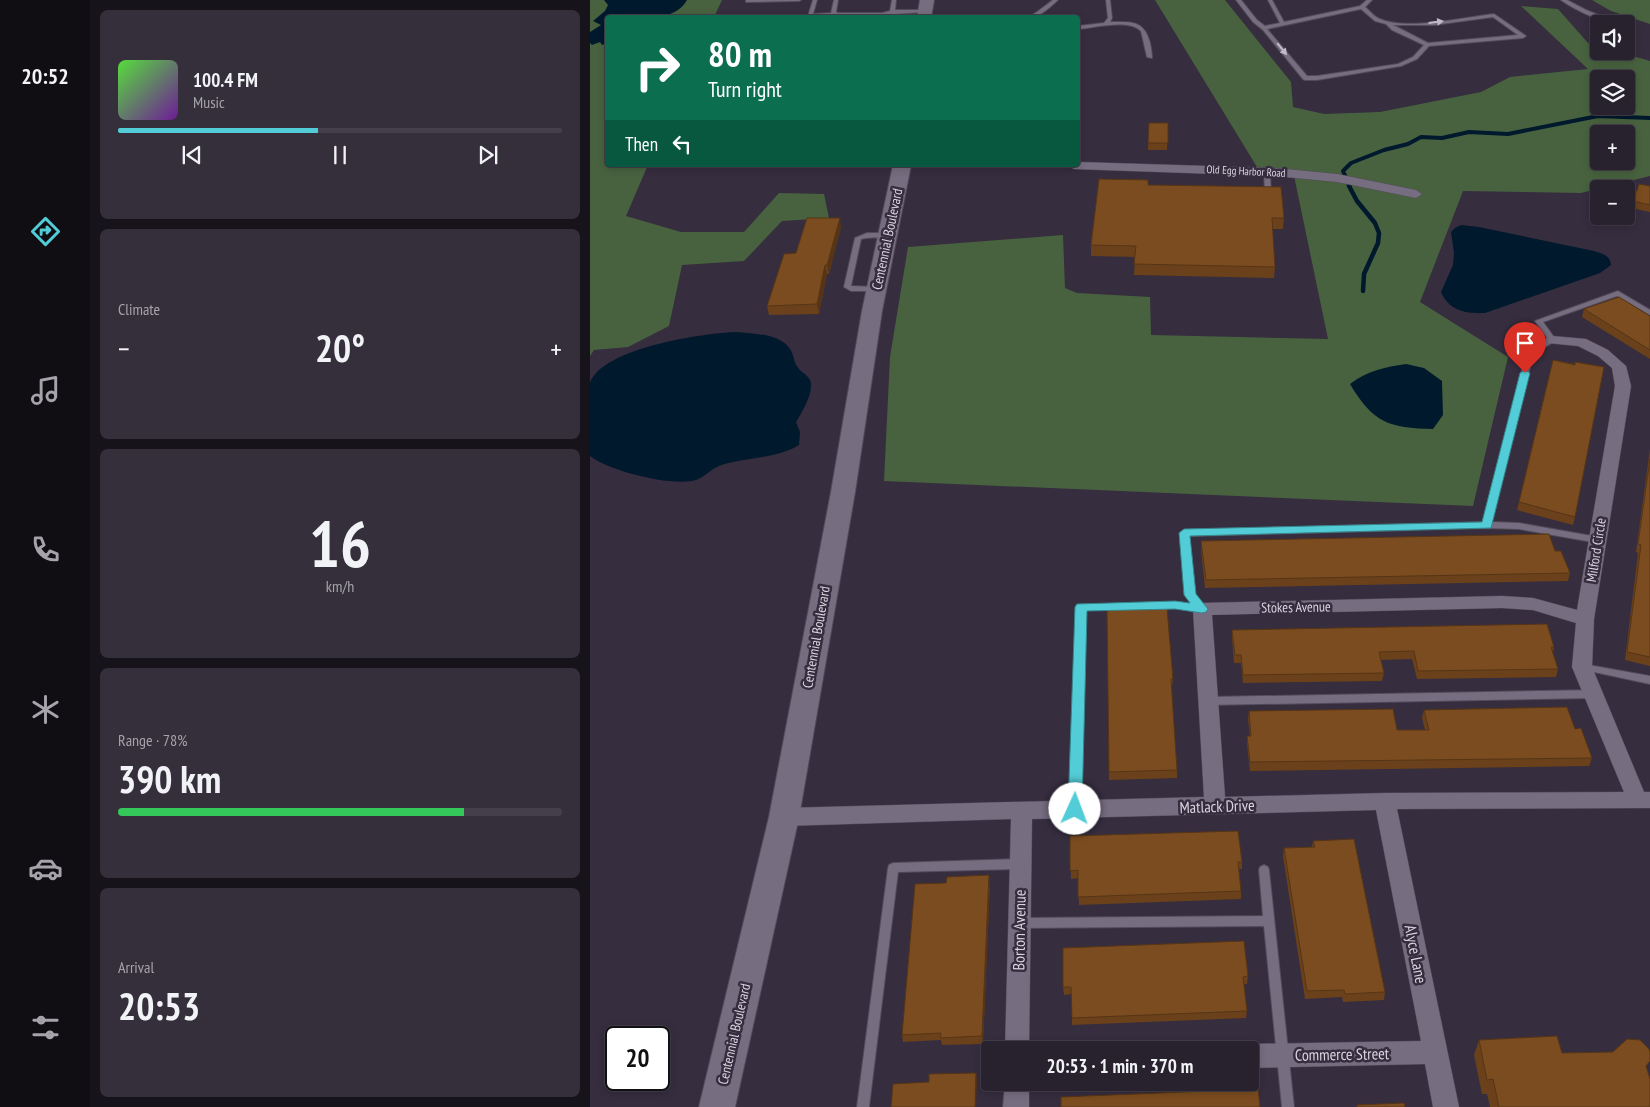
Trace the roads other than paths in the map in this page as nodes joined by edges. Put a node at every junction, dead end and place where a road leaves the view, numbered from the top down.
1 (799, 0) edge
2 (815, 0) edge
3 (836, 0) edge
4 (894, 0) edge
5 (1056, 0) edge
6 (1108, 0) edge
7 (1238, 0) edge
8 (1270, 0) edge
9 (1370, 0) edge
10 (1563, 0) edge
11 (748, 1) edge
12 (1362, 7) junction
13 (926, 10) edge
14 (892, 12) junction
15 (835, 14) junction
16 (810, 15) edge
17 (822, 15) edge
18 (1035, 15) edge
19 (1596, 15) edge
20 (1387, 23) junction
21 (1106, 24) junction
22 (1283, 24) junction
23 (1080, 28) edge
24 (1264, 28) junction
25 (1428, 45) junction
26 (1150, 57) dead end
27 (1080, 165) edge
28 (902, 167) edge
29 (1266, 172) junction
30 (1268, 194) edge
31 (1416, 194) dead end
32 (888, 235) junction
33 (876, 289) junction
34 (1650, 313) edge
35 (1552, 340) junction
36 (1487, 525) junction
37 (1598, 540) junction
38 (1202, 609) junction
39 (1585, 619) junction
40 (1582, 667) junction
41 (1650, 680) edge
42 (1594, 694) junction
43 (1208, 701) junction
44 (1644, 799) edge
45 (1385, 801) junction
46 (1215, 806) junction
47 (1075, 809) junction
48 (1022, 811) junction
49 (784, 817) junction
50 (1021, 864) junction
51 (1264, 870) dead end
52 (1270, 921) junction
53 (1020, 924) junction
54 (1018, 1041) edge
55 (1435, 1052) junction
56 (1259, 1056) edge
57 (1283, 1056) junction
58 (1016, 1091) edge
59 (716, 1107) edge
60 (863, 1107) edge
61 (1016, 1107) edge
62 (1288, 1107) edge
63 (1446, 1107) edge

1 - 11 lane
2 - 16 lane
3 - 15 lane
4 - 14 lane
5 - 18 lane
6 - 21 lane
7 - 24 lane
8 - 22 lane
9 - 12 lane
10 - 19 lane
12 - 20 lane
12 - 22 lane
13 - 14 lane
14 - 15 lane
15 - 17 lane
20 - 25 lane
20 -> 25 lane
21 - 23 lane
21 - 26 lane
22 - 24 lane
24 -> 25 lane
27 - 29 street, Old Egg Harbor Road
28 - 32 main road, Centennial Boulevard
29 - 30 lane
29 - 31 street, Old Egg Harbor Road
32 - 33 main road, Centennial Boulevard
32 - 33 lane
33 - 49 main road, Centennial Boulevard
34 - 35 lane
35 - 36 lane
35 - 37 street, Milford Circle
36 - 37 lane
36 - 38 lane
37 - 39 street, Milford Circle
38 - 39 street, Stokes Avenue
38 - 43 street
38 - 47 lane
39 - 40 street, Milford Circle
40 - 41 lane
40 - 42 street, Milford Circle
42 - 43 lane
42 - 44 street, Milford Circle
43 - 46 street
44 - 45 street, Matlack Drive
45 - 46 street, Matlack Drive
45 - 55 street, Alyce Lane
46 - 47 street, Matlack Drive
47 - 48 street, Matlack Drive
48 - 49 street, Matlack Drive
48 - 50 street, Borton Avenue
49 - 59 main road, Centennial Boulevard
50 - 53 street, Borton Avenue
50 - 60 lane
51 - 52 lane
52 - 53 lane
52 - 57 lane
53 - 54 street, Borton Avenue
55 - 57 street, Commerce Street
55 - 63 street, Alyce Lane
56 - 57 street, Commerce Street
57 - 62 lane
58 - 61 street

